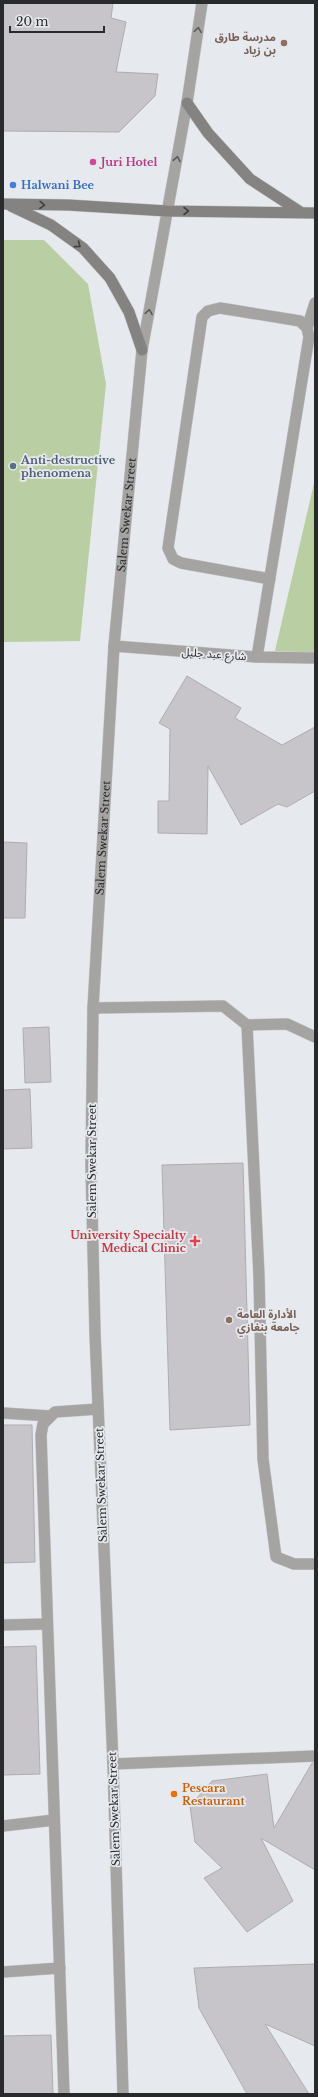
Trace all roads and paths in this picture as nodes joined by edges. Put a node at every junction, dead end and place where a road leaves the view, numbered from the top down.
1 (202, 3) edge
2 (187, 103) junction
3 (6, 204) edge
4 (167, 211) junction
5 (300, 212) junction
6 (315, 213) edge
7 (315, 303) edge
8 (307, 328) junction
9 (142, 350) junction
10 (270, 579) junction
11 (114, 646) junction
12 (257, 657) junction
13 (315, 658) edge
14 (93, 1008) junction
15 (247, 1025) junction
16 (315, 1037) edge
17 (98, 1409) junction
18 (3, 1413) edge
19 (50, 1416) junction
20 (315, 1564) edge
21 (48, 1624) junction
22 (3, 1625) edge
23 (315, 1756) edge
24 (113, 1764) junction
25 (54, 1820) junction
26 (3, 1826) edge
27 (60, 1968) junction
28 (3, 1972) edge
29 (64, 2094) edge
30 (123, 2094) edge

2 -> 1 street, Salem Swekar Street
4 -> 2 street, Salem Swekar Street
2 - 5 main road
3 -> 4 main road
3 -> 9 main road
4 -> 5 main road
9 -> 4 street, Salem Swekar Street
5 - 6 main road
7 - 8 street
8 - 10 street
8 - 10 street
9 - 11 street, Salem Swekar Street
10 - 12 street
11 - 12 street, شارع عبد جليل
11 - 14 street, Salem Swekar Street
12 - 13 street, شارع عبد جليل
14 - 15 street
14 - 17 street, Salem Swekar Street
15 - 16 street
15 - 20 street
17 - 19 street
17 - 24 street, Salem Swekar Street
18 - 19 street
19 - 21 street
21 - 22 street
21 - 25 street
23 - 24 street
24 - 30 street, Salem Swekar Street
25 - 26 street
25 - 27 street
27 - 28 street
27 - 29 street

